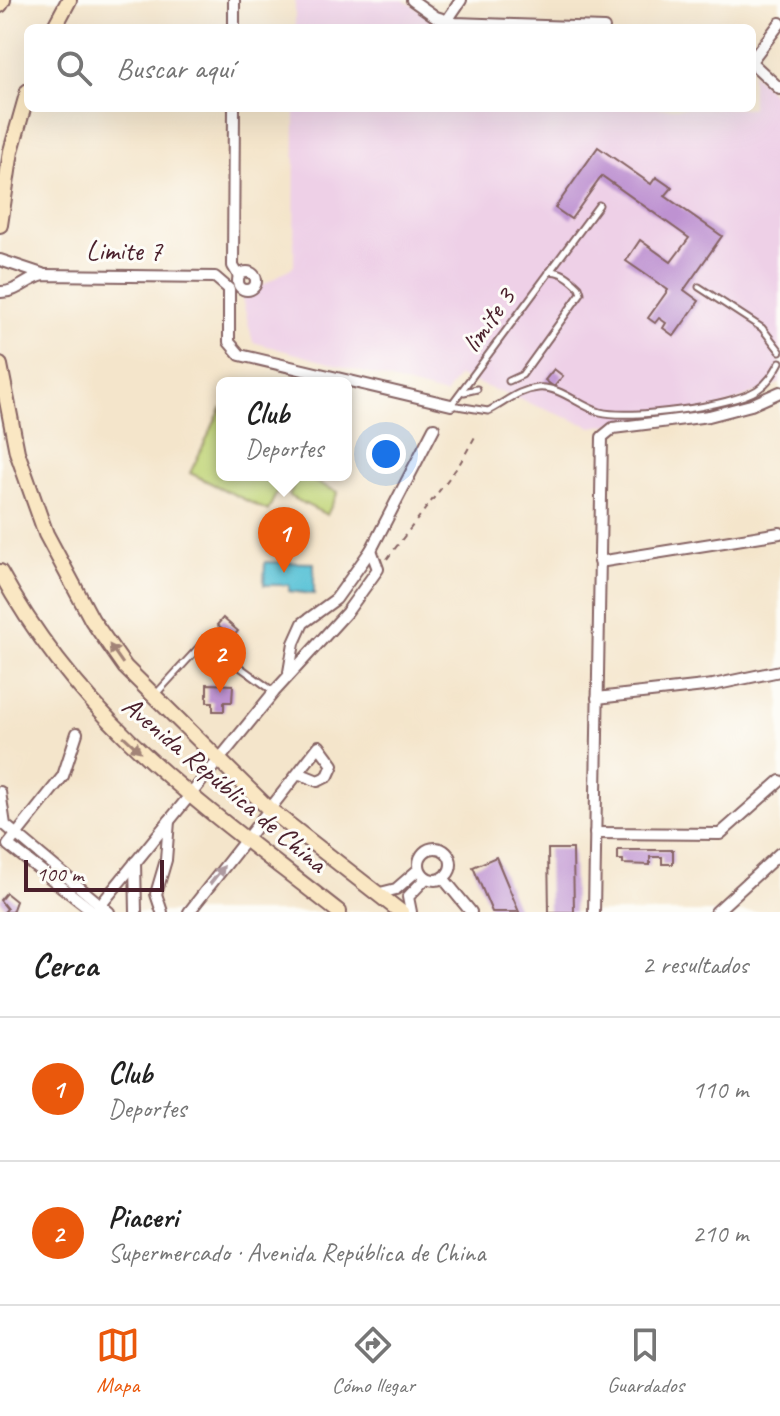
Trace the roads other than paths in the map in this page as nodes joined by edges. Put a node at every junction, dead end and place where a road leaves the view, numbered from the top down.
1 (3, 0) edge
2 (69, 0) edge
3 (234, 0) edge
4 (412, 0) edge
5 (461, 0) edge
6 (0, 5) edge
7 (446, 22) junction
8 (780, 23) edge
9 (56, 24) edge
10 (234, 24) edge
11 (499, 24) edge
12 (756, 56) edge
13 (756, 66) edge
14 (780, 89) edge
15 (24, 105) edge
16 (234, 112) edge
17 (599, 205) dead end
18 (0, 225) edge
19 (0, 260) edge
20 (548, 273) junction
21 (44, 275) junction
22 (239, 276) dead end
23 (699, 287) dead end
24 (0, 292) edge
25 (780, 351) edge
26 (780, 362) edge
27 (0, 365) edge
28 (331, 377) edge
29 (509, 381) dead end
30 (352, 382) edge
31 (477, 389) dead end
32 (463, 392) junction
33 (780, 392) edge
34 (451, 405) junction
35 (434, 428) dead end
36 (780, 533) edge
37 (371, 550) junction
38 (599, 562) junction
39 (0, 572) edge
40 (780, 671) edge
41 (289, 674) junction
42 (274, 692) junction
43 (153, 698) junction
44 (597, 698) junction
45 (77, 733) dead end
46 (218, 760) junction
47 (298, 773) dead end
48 (780, 781) edge
49 (0, 792) edge
50 (189, 794) junction
51 (269, 809) junction
52 (169, 819) junction
53 (16, 832) junction
54 (595, 833) junction
55 (246, 838) junction
56 (778, 860) edge
57 (135, 862) junction
58 (422, 874) junction
59 (443, 878) junction
60 (380, 893) junction
61 (100, 910) edge
62 (136, 912) edge
63 (162, 912) edge
64 (189, 912) edge
65 (339, 912) edge
66 (401, 912) edge
67 (411, 912) edge
68 (471, 912) edge
69 (594, 912) edge
70 (716, 912) edge

1 - 6 main road
2 - 9 main road
3 - 10 street
4 - 7 street
5 - 7 street
7 - 11 street
8 - 12 street
13 - 14 street
15 - 18 main road
16 - 22 street
17 - 20 lane, limite 3
19 - 21 street
20 - 29 lane
20 - 32 lane, limite 3
21 - 24 street
21 - 28 street, Limite 7
23 - 25 lane
26 - 34 lane
43 -> 27 main road, Avenida República de China
30 - 34 street, Limite 7
31 - 32 lane
32 - 34 lane, limite 3
33 - 38 street
35 - 37 street
36 - 38 street
37 - 41 street
37 - 41 street
38 - 44 street
39 -> 50 main road, Avenida República de China
40 - 44 street
41 - 42 street
42 - 43 lane
42 - 46 street
43 - 46 main road, Avenida República de China
44 - 54 street
45 - 53 street
46 - 50 street
46 - 51 main road, Avenida República de China
47 - 51 street
48 - 54 street
49 - 53 street
50 - 52 street
50 - 55 main road, Avenida República de China
51 - 55 street
51 - 60 main road, Avenida República de China
52 - 57 street
52 - 63 street
53 - 61 street
53 - 61 street
54 - 69 street
64 -> 55 street
55 - 65 main road, Avenida República de China
56 - 70 street
57 - 61 street
57 - 62 street
58 - 59 street
58 - 59 street
58 - 60 street
58 - 67 street
59 - 68 street
60 - 66 main road, Avenida República de China

